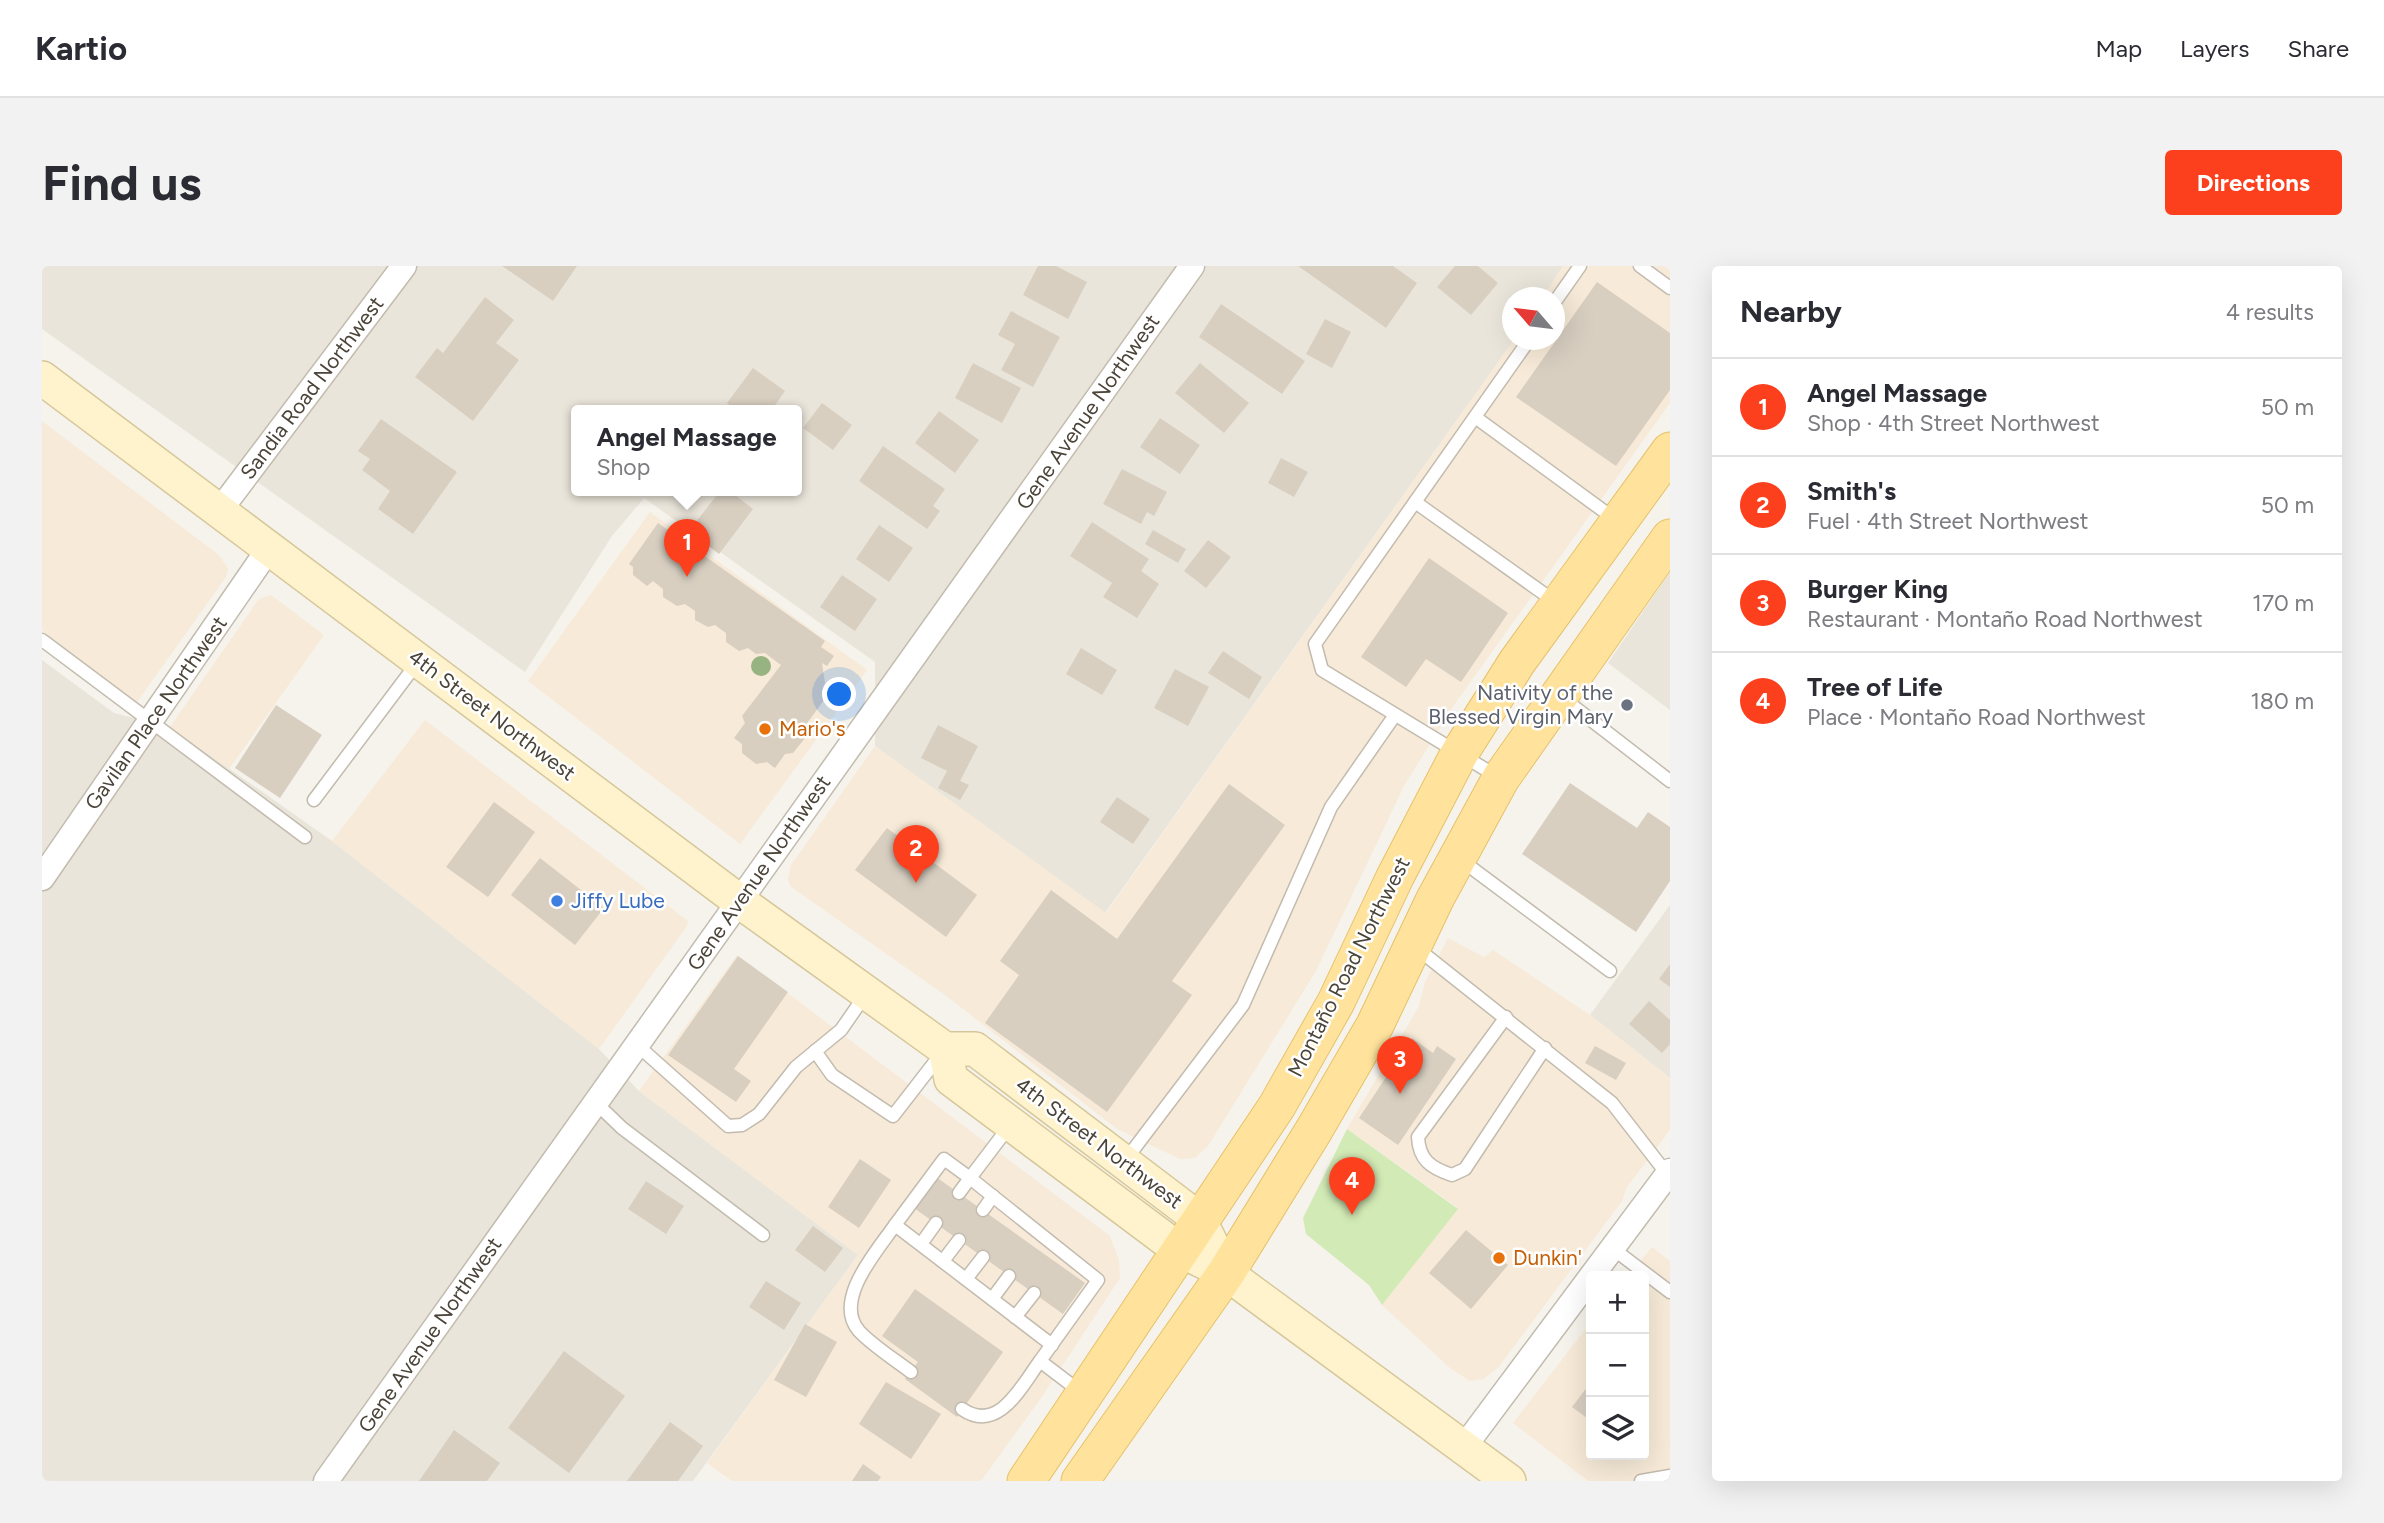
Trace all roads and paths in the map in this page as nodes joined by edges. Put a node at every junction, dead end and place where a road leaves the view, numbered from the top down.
1 (404, 266) edge
2 (1192, 266) edge
3 (1580, 266) edge
4 (1640, 266) edge
5 (1565, 288) edge
6 (1670, 288) edge
7 (1522, 350) edge
8 (42, 378) edge
9 (1475, 417) junction
10 (1670, 452) edge
11 (1415, 502) junction
12 (220, 510) junction
13 (1619, 522) junction
14 (1670, 538) edge
15 (270, 547) junction
16 (1559, 605) junction
17 (42, 640) edge
18 (419, 660) junction
19 (1557, 694) junction
20 (1395, 715) junction
21 (151, 720) junction
22 (1459, 754) junction
23 (1501, 778) junction
24 (1670, 781) edge
25 (314, 800) dead end
26 (305, 837) dead end
27 (1458, 858) junction
28 (42, 878) edge
29 (739, 901) junction
30 (1413, 946) junction
31 (1609, 971) dead end
32 (867, 993) junction
33 (1506, 1017) junction
34 (637, 1045) junction
35 (1545, 1048) junction
36 (945, 1049) junction
37 (815, 1051) junction
38 (596, 1103) junction
39 (1011, 1123) junction
40 (1124, 1162) junction
41 (1669, 1173) edge
42 (970, 1178) junction
43 (959, 1193) dead end
44 (993, 1196) junction
45 (983, 1210) dead end
46 (1016, 1215) junction
47 (1199, 1219) junction
48 (936, 1223) dead end
49 (895, 1225) junction
50 (1006, 1227) dead end
51 (763, 1235) dead end
52 (959, 1240) dead end
53 (920, 1244) junction
54 (1612, 1248) junction
55 (1178, 1249) junction
56 (983, 1257) dead end
57 (943, 1261) junction
58 (1226, 1273) junction
59 (1009, 1276) dead end
60 (966, 1279) junction
61 (1670, 1292) edge
62 (1034, 1293) dead end
63 (992, 1299) junction
64 (1015, 1317) junction
65 (1052, 1345) junction
66 (1040, 1361) junction
67 (911, 1372) dead end
68 (1082, 1393) junction
69 (962, 1409) dead end
70 (1464, 1447) junction
71 (1670, 1476) edge
72 (326, 1481) edge
73 (1026, 1481) edge
74 (1080, 1481) edge
75 (1509, 1481) edge
76 (1641, 1481) edge

1 - 12 street, Sandia Road Northwest
2 - 29 street, Gene Avenue Northwest
3 - 5 lane
4 - 6 lane
7 - 9 lane
8 - 12 main road, 4th Street Northwest
9 - 11 lane
9 - 13 lane
10 - 13 main road, Montaño Road Northwest
11 - 16 lane
11 - 20 lane
12 - 15 main road, 4th Street Northwest
13 - 16 main road, Montaño Road Northwest
14 - 19 main road
15 - 18 main road, 4th Street Northwest
15 - 21 street, Gavilan Place Northwest
16 - 22 main road, Montaño Road Northwest
17 - 21 lane
18 - 25 lane
18 - 29 main road, 4th Street Northwest
19 - 23 main road
19 - 24 lane
20 - 22 lane
20 - 40 lane
21 - 26 lane
21 - 28 street, Gavilan Place Northwest
22 - 23 lane
22 - 47 main road, Montaño Road Northwest
23 - 27 main road
27 - 30 main road
27 - 31 lane
29 - 32 main road, 4th Street Northwest
29 - 34 street, Gene Avenue Northwest
30 - 33 lane
30 - 58 main road
32 - 36 main road, 4th Street Northwest
32 - 37 lane
33 - 35 lane
33 - 35 lane
34 - 37 lane
34 - 38 street, Gene Avenue Northwest
35 - 41 lane
36 - 37 lane
36 - 39 main road, 4th Street Northwest
36 - 40 main road, 4th Street Northwest
38 - 51 lane
38 - 72 street, Gene Avenue Northwest
39 - 42 lane
39 - 55 main road, 4th Street Northwest
40 - 47 main road, 4th Street Northwest
41 - 54 street
42 - 43 lane
42 - 44 lane
42 - 49 lane
44 - 45 lane
44 - 46 lane
46 - 50 lane
46 - 65 lane
47 - 55 main road, Montaño Road Northwest
47 - 58 main road, 4th Street Northwest
48 - 53 lane
49 - 53 lane
49 - 67 lane
52 - 57 lane
53 - 57 lane
54 - 61 lane
54 - 70 street
55 - 58 main road, 4th Street Northwest
55 - 68 main road, Montaño Road Northwest
56 - 60 lane
57 - 60 lane
58 - 70 main road, 4th Street Northwest
58 - 74 main road
59 - 63 lane
60 - 63 lane
62 - 64 lane
63 - 64 lane
64 - 65 lane
65 - 66 lane
66 - 68 lane
66 - 69 lane
68 - 73 main road, Montaño Road Northwest
70 - 75 main road, 4th Street Northwest
71 - 76 lane

